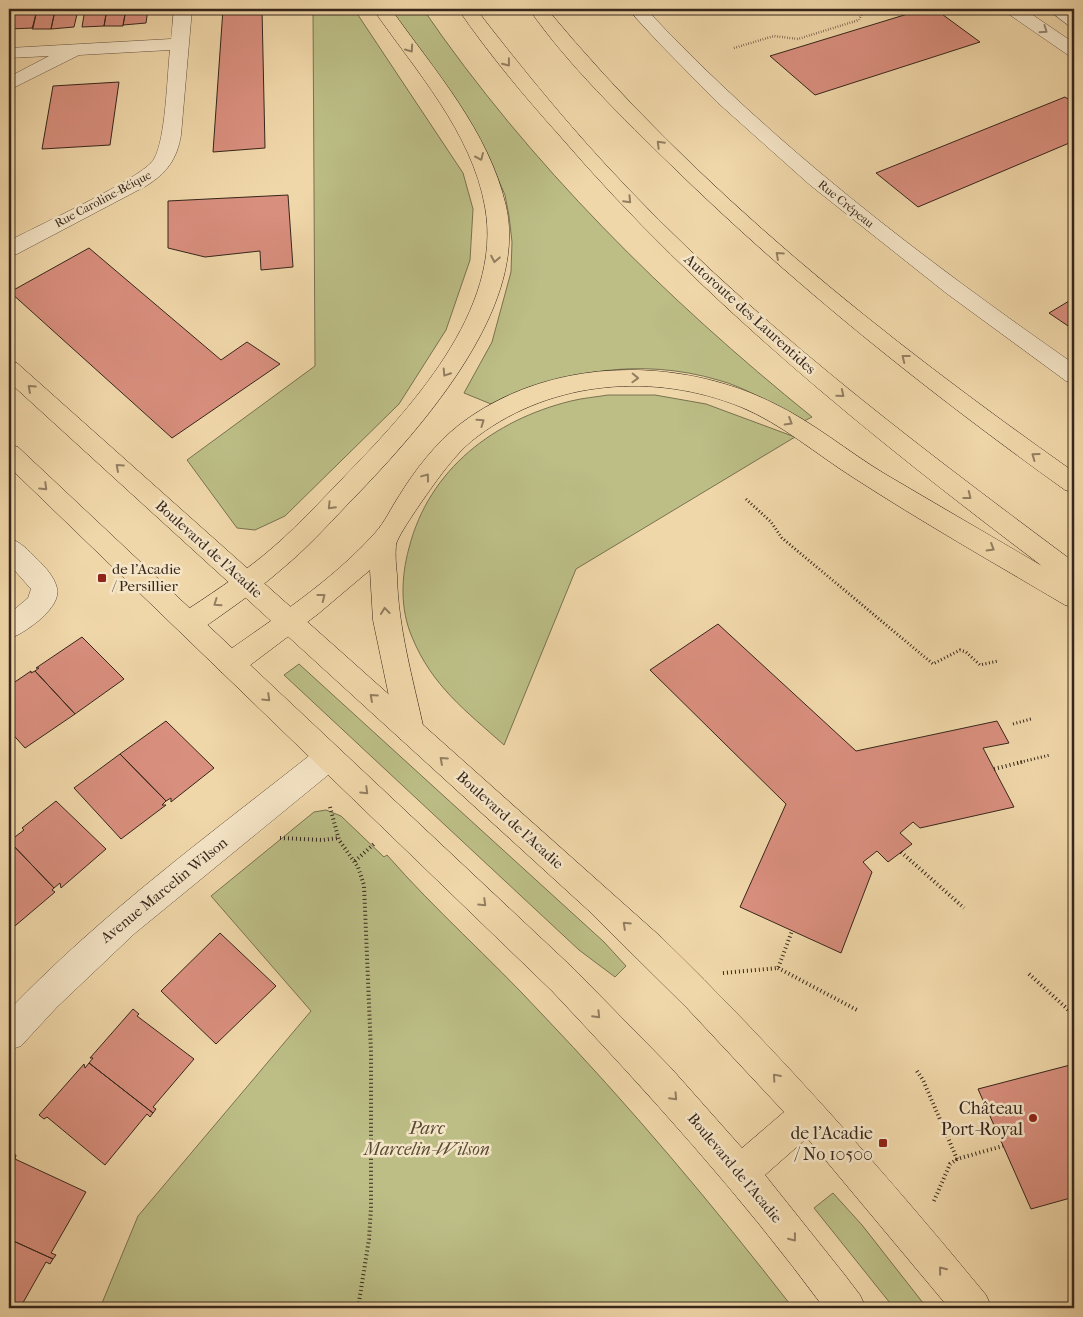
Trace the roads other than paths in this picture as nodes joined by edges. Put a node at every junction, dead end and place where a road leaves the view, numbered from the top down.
1 (183, 9) edge
2 (382, 9) edge
3 (538, 9) edge
4 (637, 9) edge
5 (1013, 9) edge
6 (1056, 9) edge
7 (470, 14) edge
8 (1074, 22) edge
9 (179, 44) junction
10 (75, 51) junction
11 (1074, 51) edge
12 (9, 53) edge
13 (9, 84) edge
14 (9, 249) edge
15 (9, 369) edge
16 (1074, 375) edge
17 (9, 453) edge
18 (1074, 484) edge
19 (383, 541) junction
20 (9, 548) edge
21 (1074, 576) edge
22 (246, 583) junction
23 (1074, 598) edge
24 (289, 622) junction
25 (189, 624) junction
26 (9, 628) edge
27 (231, 664) junction
28 (410, 730) junction
29 (329, 757) junction
30 (9, 1034) edge
31 (808, 1113) junction
32 (740, 1173) junction
33 (848, 1308) edge
34 (973, 1308) edge

1 - 9 street, Rue Caroline-Béique
2 -> 22 main road
18 -> 3 main road
4 - 16 street, Rue Crépeau
5 -> 11 street
6 - 8 street
7 -> 21 main road, Autoroute des Laurentides
9 - 10 street
9 - 14 street, Rue Caroline-Béique
10 - 12 street
10 - 13 street
22 -> 15 main road, Boulevard de l'Acadie
17 -> 25 main road, Boulevard de l'Acadie
19 -> 23 main road
24 -> 19 main road
28 -> 19 main road
20 - 26 street
22 - 24 main road, Boulevard de l'Acadie
22 -> 25 main road
24 - 27 main road
28 -> 24 main road, Boulevard de l'Acadie
25 - 27 main road, Boulevard de l'Acadie
27 -> 29 main road, Boulevard de l'Acadie
31 -> 28 main road, Boulevard de l'Acadie
29 - 30 street, Avenue Marcelin Wilson
29 -> 32 main road, Boulevard de l'Acadie
31 - 32 main road
34 -> 31 main road, Boulevard de l'Acadie
32 -> 33 main road, Boulevard de l'Acadie

